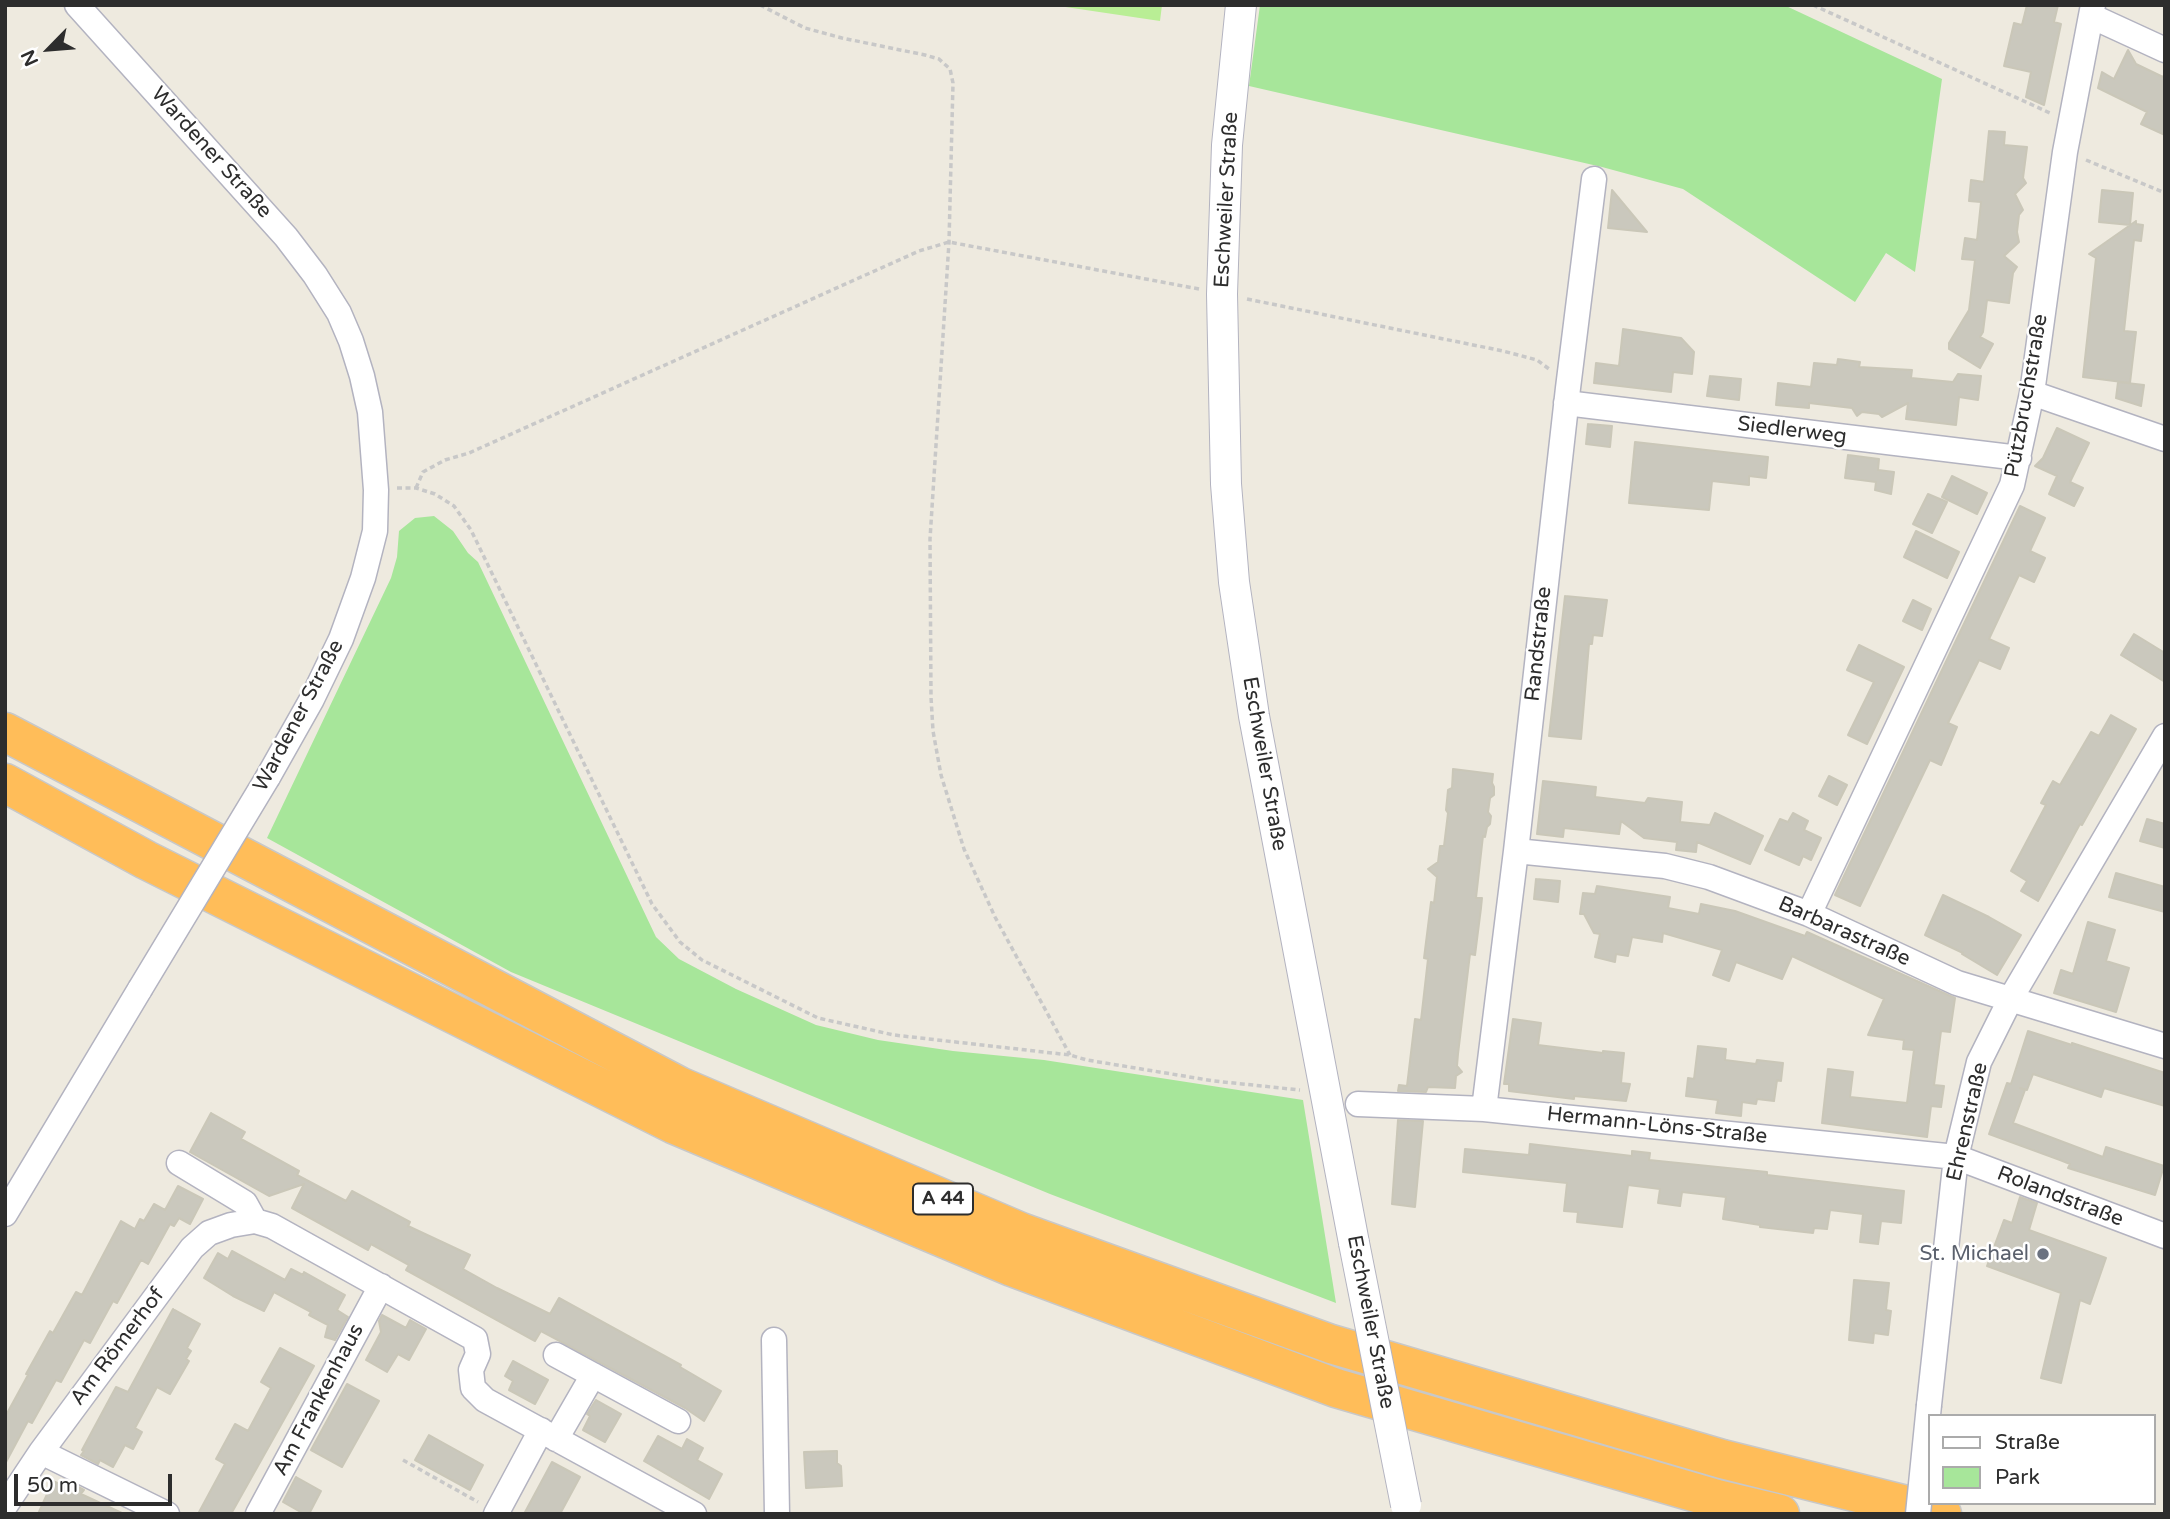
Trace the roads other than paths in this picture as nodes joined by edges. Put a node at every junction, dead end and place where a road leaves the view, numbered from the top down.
1 (77, 5) edge
2 (1241, 5) edge
3 (2092, 10) edge
4 (2165, 50) edge
5 (1594, 179) dead end
6 (2032, 393) junction
7 (1567, 396) junction
8 (2165, 439) edge
9 (2019, 458) junction
10 (5, 732) edge
11 (2165, 736) edge
12 (5, 783) edge
13 (1516, 851) junction
14 (1809, 914) junction
15 (2011, 998) junction
16 (2165, 1046) edge
17 (1358, 1104) dead end
18 (1484, 1109) junction
19 (1956, 1157) junction
20 (179, 1163) dead end
21 (5, 1214) edge
22 (255, 1221) junction
23 (2165, 1236) edge
24 (381, 1286) junction
25 (774, 1340) dead end
26 (556, 1355) dead end
27 (593, 1375) junction
28 (1928, 1414) edge
29 (1928, 1415) edge
30 (678, 1422) dead end
31 (548, 1435) junction
32 (41, 1452) junction
33 (5, 1506) edge
34 (1407, 1509) edge
35 (496, 1513) edge
36 (167, 1514) edge
37 (258, 1514) edge
38 (694, 1514) edge
39 (777, 1514) edge
40 (1780, 1514) edge
41 (1918, 1514) edge
42 (1942, 1514) edge

1 - 21 street, Wardener Straße, bridge
2 - 34 street, Eschweiler Straße, bridge
3 - 4 street
3 - 6 street, Pützbruchstraße
5 - 7 street, Randstraße
6 - 8 street
6 - 9 street, Pützbruchstraße
7 - 9 street, Siedlerweg
7 - 13 street, Randstraße
9 - 14 street, Pützbruchstraße
10 - 42 highway, A 44
11 - 15 street, Ehrenstraße
12 - 40 highway, A 44
13 - 14 street, Barbarastraße
13 - 18 street, Randstraße
14 - 15 street, Barbarastraße
15 - 16 street, Barbarastraße
15 - 19 street, Ehrenstraße
17 - 18 street, Hermann-Löns-Straße
18 - 19 street, Hermann-Löns-Straße
19 - 23 street, Rolandstraße
19 - 28 street, Ehrenstraße, bridge
20 - 22 street
22 - 24 street
22 - 32 street, Am Römerhof
24 - 31 street
24 - 37 street, Am Frankenhaus
25 - 39 street
26 - 27 street
27 - 30 street
27 - 31 street
29 - 41 street, Ehrenstraße, bridge
31 - 35 street
31 - 38 street
32 - 33 street, Am Römerhof
32 - 36 street

